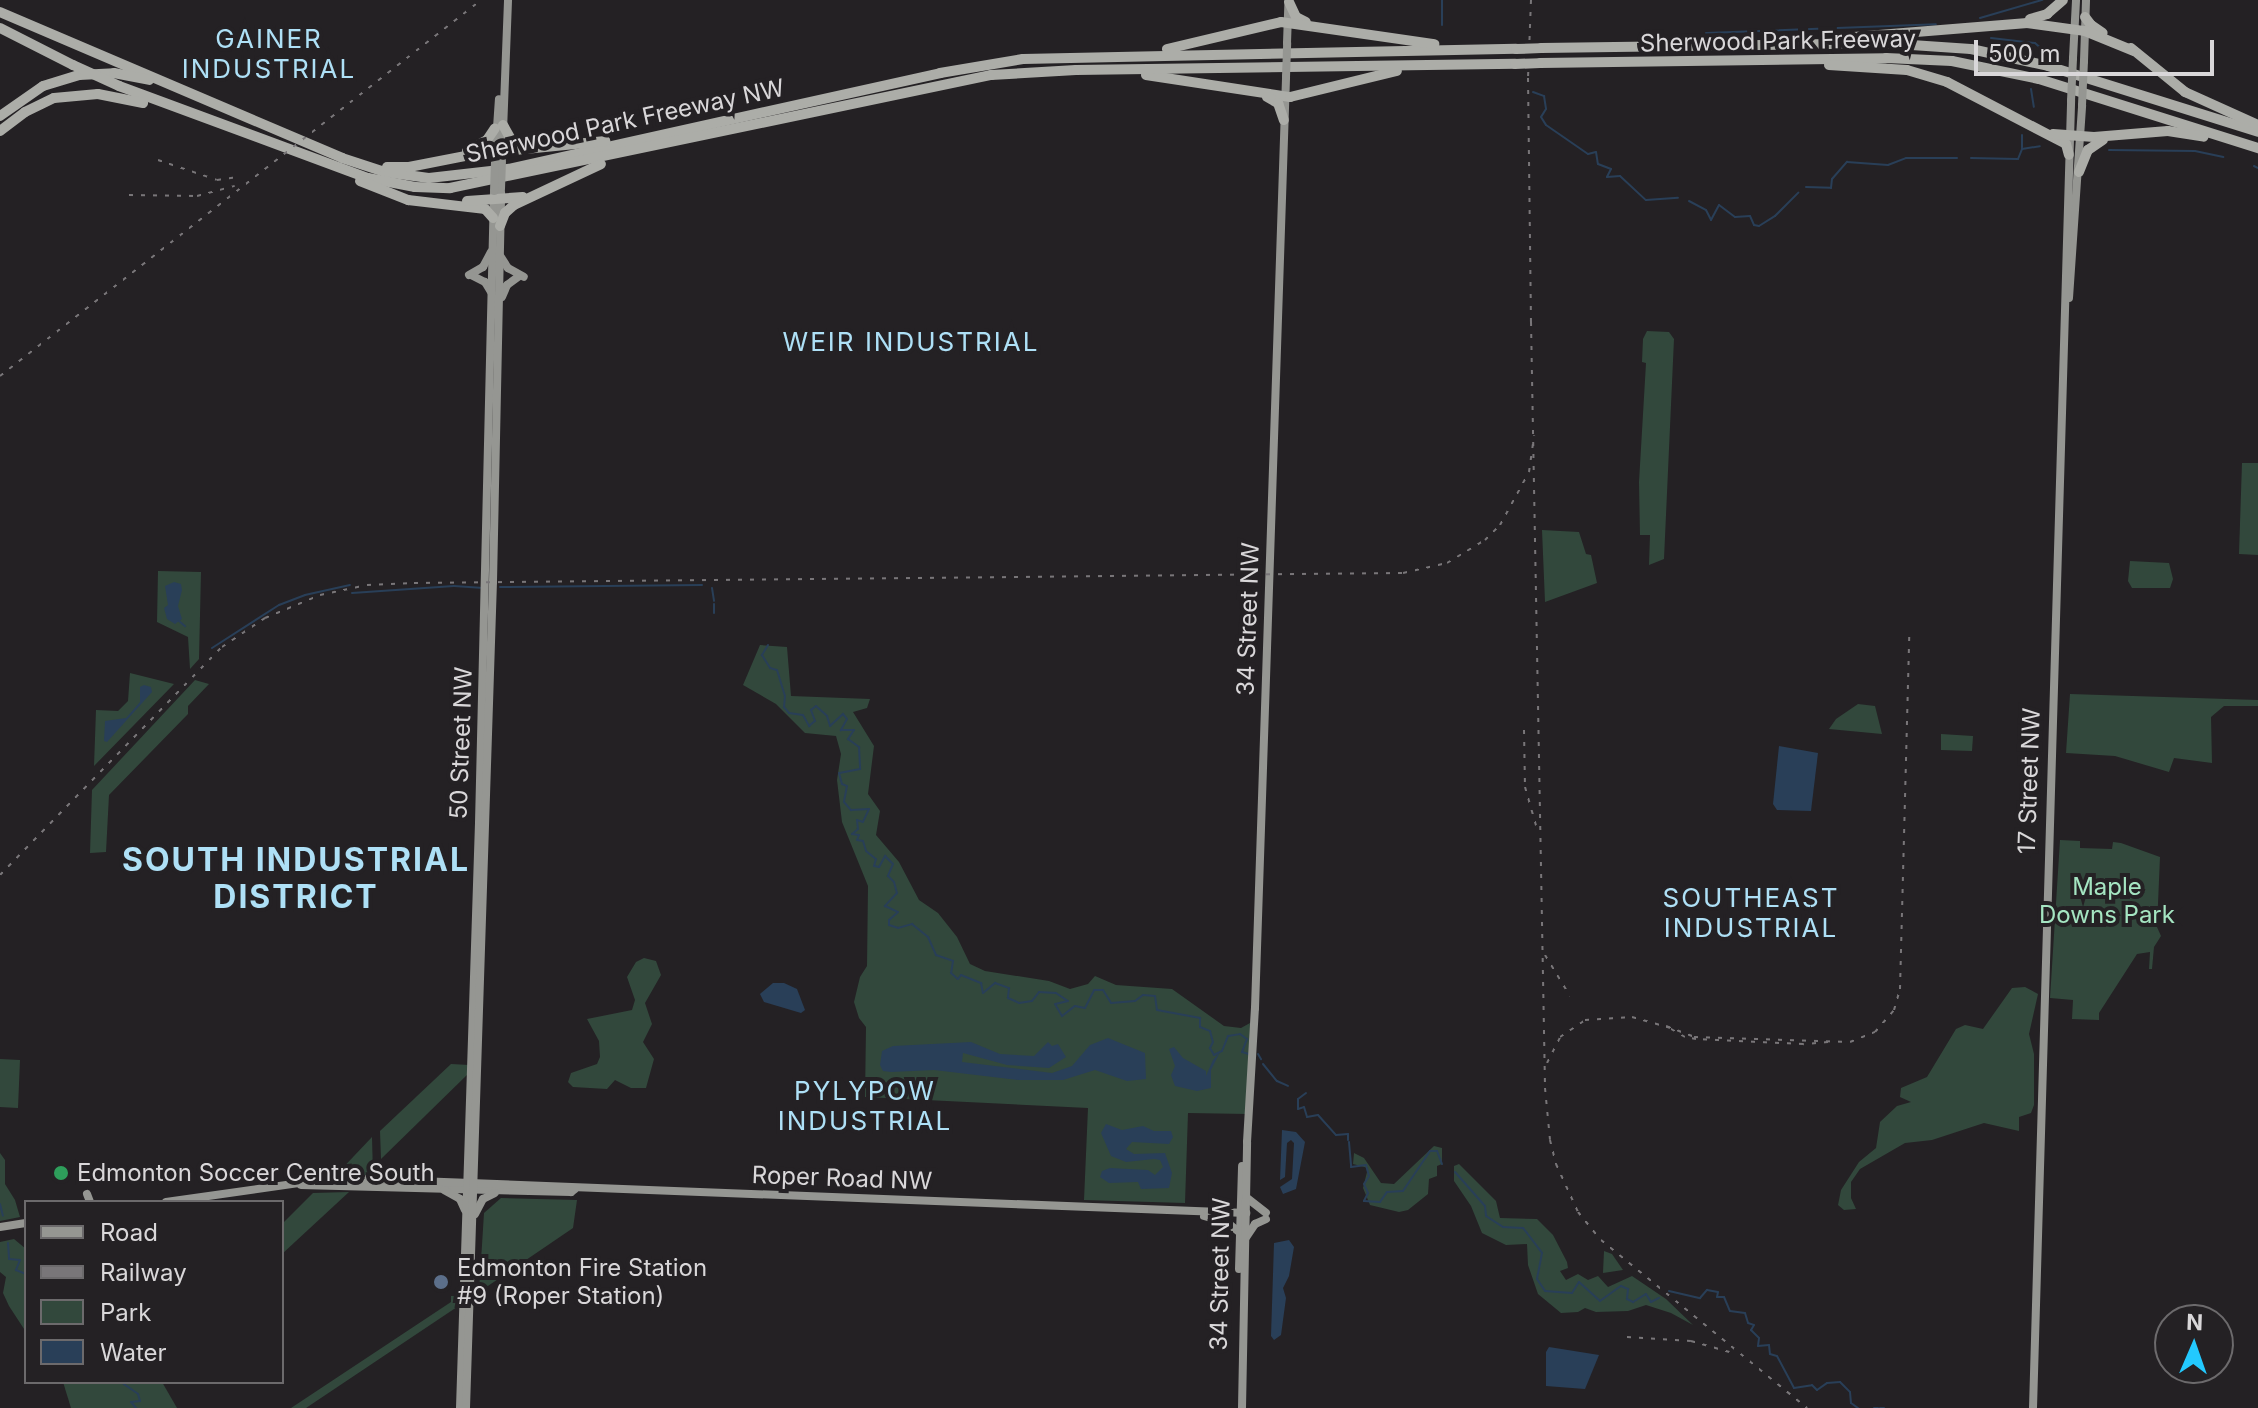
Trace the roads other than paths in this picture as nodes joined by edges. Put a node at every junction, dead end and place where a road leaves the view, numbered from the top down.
1 (508, 0) edge
2 (2063, 0) edge
3 (2076, 0) edge
4 (2086, 0) edge
5 (1289, 1) edge
6 (0, 12) edge
7 (2085, 17) junction
8 (1288, 22) junction
9 (2012, 23) junction
10 (1311, 24) junction
11 (0, 28) edge
12 (2080, 30) junction
13 (1660, 46) junction
14 (1286, 48) junction
15 (1503, 49) junction
16 (2134, 51) junction
17 (1131, 54) junction
18 (1732, 60) junction
19 (1440, 65) junction
20 (1076, 70) junction
21 (1286, 72) junction
22 (189, 94) junction
23 (1265, 96) junction
24 (1285, 97) junction
25 (0, 116) edge
26 (1284, 120) junction
27 (2258, 125) edge
28 (499, 126) junction
29 (2035, 129) junction
30 (0, 131) edge
31 (2258, 132) edge
32 (667, 133) junction
33 (2125, 135) junction
34 (252, 136) junction
35 (2075, 137) junction
36 (320, 149) junction
37 (533, 149) junction
38 (640, 150) junction
39 (2258, 150) edge
40 (301, 154) junction
41 (2069, 155) junction
42 (498, 157) junction
43 (452, 158) junction
44 (2079, 172) junction
45 (540, 191) junction
46 (497, 195) junction
47 (430, 203) junction
48 (497, 222) junction
49 (496, 250) junction
50 (492, 293) junction
51 (499, 305) junction
52 (2064, 347) junction
53 (1247, 1142) junction
54 (471, 1154) junction
55 (1242, 1177) junction
56 (442, 1185) junction
57 (470, 1185) junction
58 (503, 1187) junction
59 (1247, 1198) junction
60 (182, 1200) edge
61 (1107, 1209) junction
62 (1223, 1212) junction
63 (1243, 1215) junction
64 (1204, 1216) junction
65 (469, 1218) junction
66 (24, 1225) edge
67 (0, 1229) edge
68 (1242, 1236) junction
69 (460, 1408) edge
70 (466, 1408) edge
71 (1239, 1408) edge
72 (2033, 1408) edge

1 - 28 main road, 50 Street NW
2 - 9 highway
3 - 12 main road
4 - 7 main road, 17 Street NW
5 - 8 main road, 34 Street NW
5 - 10 highway
6 - 22 highway, Sherwood Park Freeway NW
7 - 12 main road, 17 Street NW
7 - 16 highway
8 - 10 highway
8 - 14 main road, 34 Street NW
8 - 17 highway
9 - 12 highway
9 - 13 highway
10 - 15 highway
11 - 34 highway, Sherwood Park Freeway NW, bridge
12 - 16 highway
12 - 35 main road, 17 Street NW, bridge
12 - 35 main road, 17 Street NW, bridge
13 - 15 highway, Sherwood Park Freeway, bridge
13 - 31 highway, Sherwood Park Freeway
14 - 15 highway, Sherwood Park Freeway
14 - 17 highway, Sherwood Park Freeway NW
14 - 21 main road, 34 Street NW, bridge
16 - 27 highway
17 - 32 highway, Sherwood Park Freeway NW
18 - 19 highway, Sherwood Park Freeway, bridge
18 - 29 highway
18 - 39 highway, Sherwood Park Freeway
19 - 21 highway, Sherwood Park Freeway
19 - 24 highway
20 - 21 highway, Sherwood Park Freeway NW
20 - 23 highway
20 - 38 highway, Sherwood Park Freeway NW
21 - 24 main road, 34 Street NW
22 - 25 highway
22 - 36 highway, Sherwood Park Freeway NW
23 - 24 highway
23 - 26 highway
24 - 26 main road, 34 Street NW
26 - 53 main road, 34 Street NW
28 - 37 highway
28 - 42 main road, 50 Street NW
28 - 43 highway
29 - 35 highway
29 - 41 highway
30 - 34 highway
32 - 36 highway, Sherwood Park Freeway NW
32 - 37 highway
33 - 35 highway
33 - 39 highway
33 - 44 highway
34 - 40 highway, Sherwood Park Freeway NW
35 - 41 main road, 17 Street NW
35 - 44 main road, 17 Street NW
36 - 43 highway
37 - 42 highway
38 - 40 highway, Sherwood Park Freeway NW
38 - 45 highway
40 - 47 highway
41 - 52 main road, 17 Street NW
42 - 43 highway
42 - 46 main road, 50 Street NW, bridge
44 - 52 main road, 17 Street NW
45 - 46 highway
45 - 48 highway
46 - 47 highway
46 - 48 main road, 50 Street NW
47 - 48 highway
48 - 49 main road, 50 Street NW
49 - 50 main road, 50 Street NW
49 - 50 main road
49 - 51 main road, 50 Street NW
49 - 51 main road
50 - 54 main road, 50 Street NW
51 - 54 main road, 50 Street NW
52 - 72 main road, 17 Street NW
53 - 55 main road, 34 Street NW
53 - 59 main road, 34 Street NW
54 - 56 main road
54 - 57 main road, 50 Street NW
54 - 58 main road
55 - 62 main road
55 - 63 main road, 34 Street NW
56 - 57 main road, Roper Road NW
56 - 60 main road, Roper Road NW
56 - 65 main road
57 - 58 main road, Roper Road NW
57 - 65 main road, 50 Street NW
58 - 61 main road, Roper Road NW
58 - 65 main road
59 - 63 main road, 34 Street NW
59 - 68 main road
61 - 62 main road, Roper Road NW
61 - 64 main road, Roper Road NW
62 - 63 main road, Roper Road NW
63 - 64 main road, Roper Road NW
63 - 68 main road, 34 Street NW
64 - 68 main road
65 - 69 main road, 50 Street NW
65 - 70 main road, 50 Street NW
66 - 67 main road
68 - 71 main road, 34 Street NW

